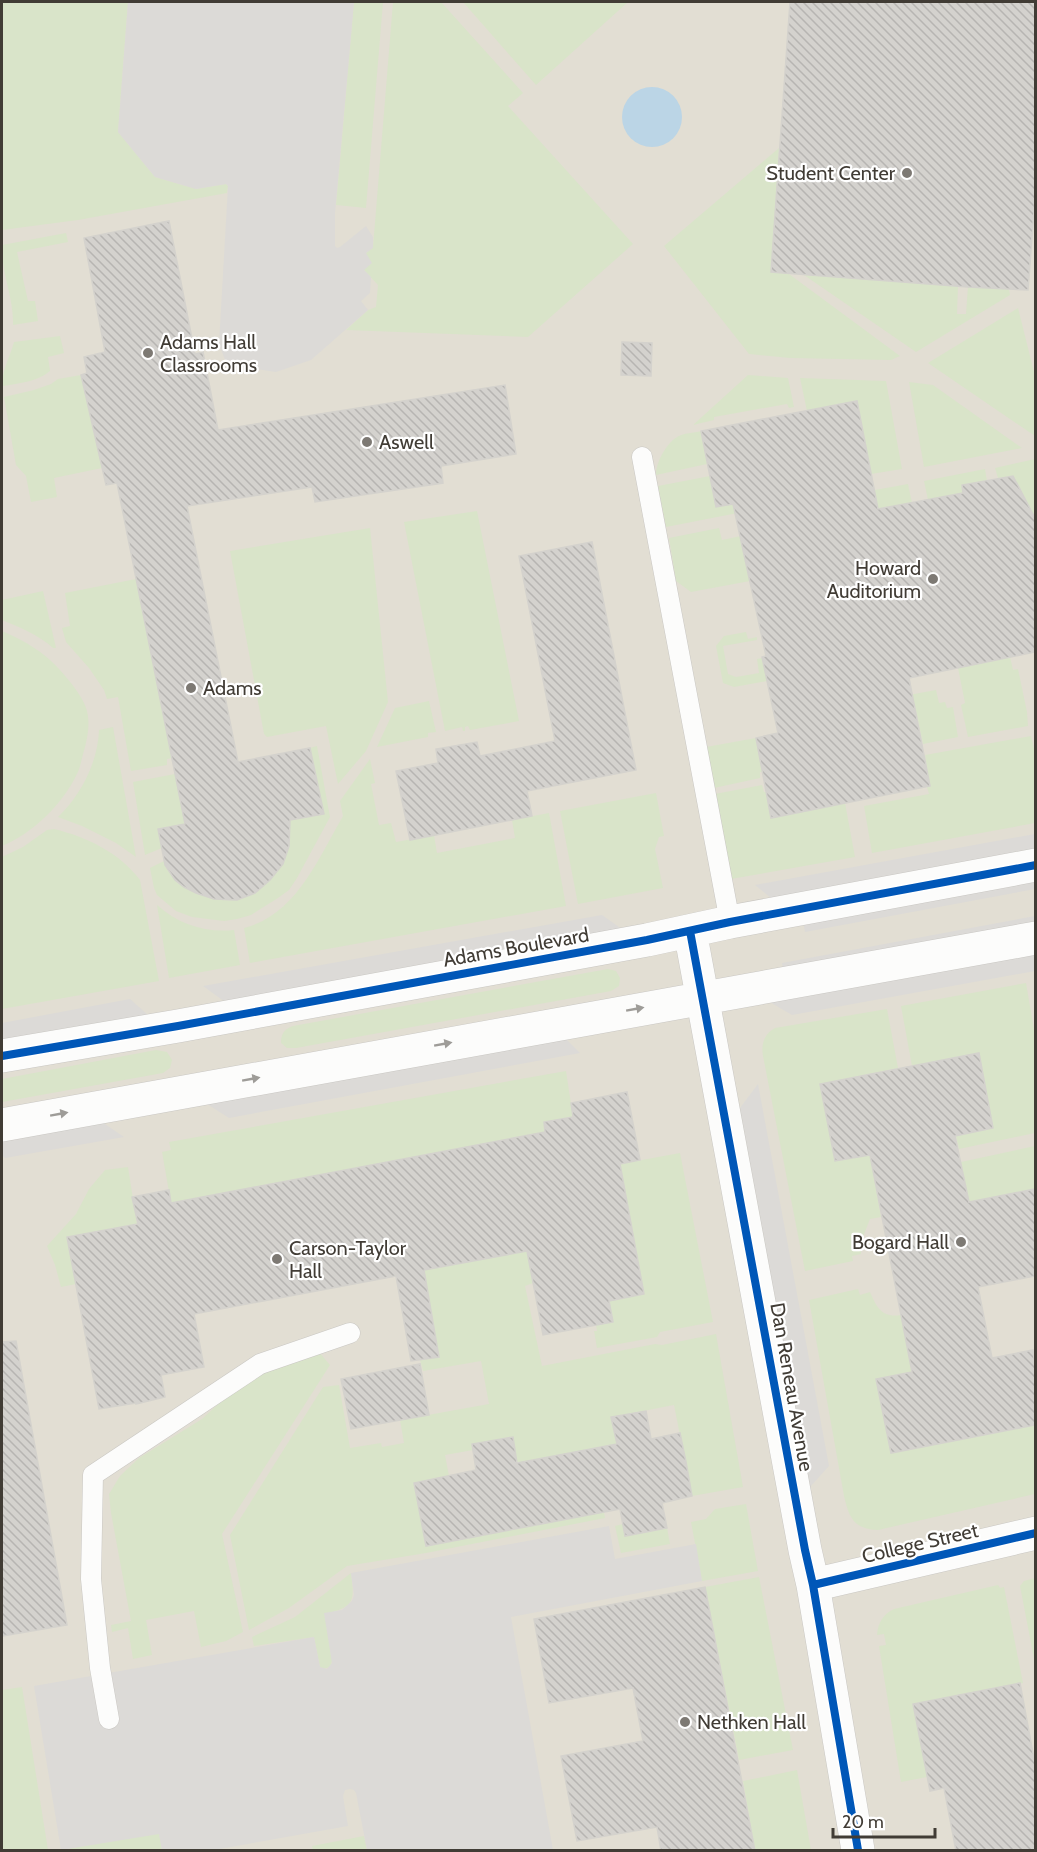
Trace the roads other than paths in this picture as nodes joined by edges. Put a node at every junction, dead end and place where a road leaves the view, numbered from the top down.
1 (642, 458) dead end
2 (1035, 865) edge
3 (730, 922) junction
4 (690, 931) junction
5 (1035, 938) edge
6 (703, 997) junction
7 (2, 1056) edge
8 (2, 1125) edge
9 (350, 1333) dead end
10 (1035, 1533) edge
11 (813, 1585) junction
12 (109, 1719) dead end
13 (858, 1851) edge

1 - 3 lane
2 - 3 street, Adams Boulevard
3 - 4 street, Adams Boulevard
4 - 6 street, Dan Reneau Avenue
4 - 7 street, Adams Boulevard
5 - 6 street
8 -> 6 street
6 - 11 street, Dan Reneau Avenue
9 - 12 lane
10 - 11 street, College Street
11 - 13 street, Dan Reneau Avenue

